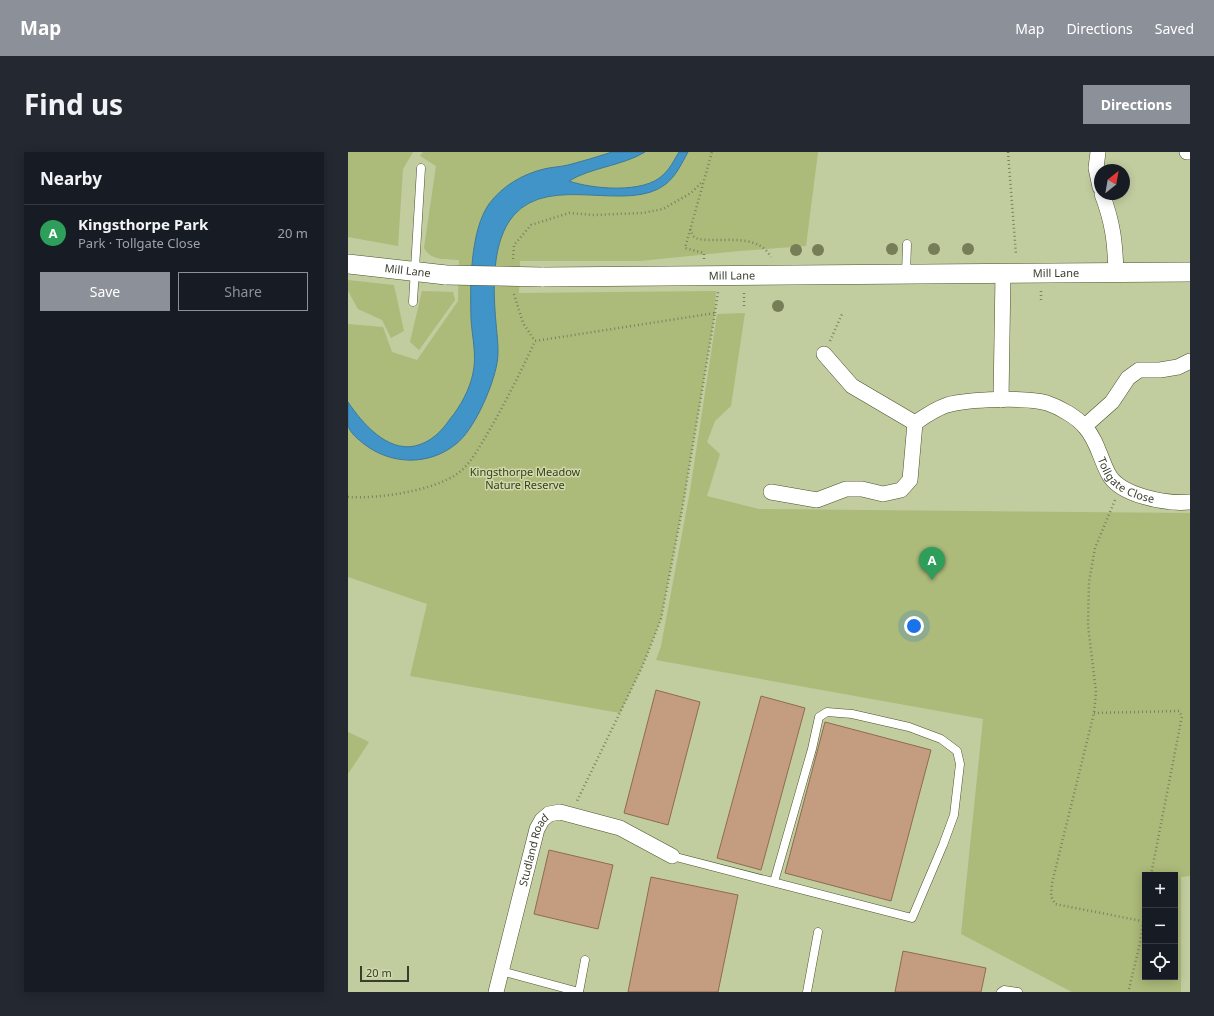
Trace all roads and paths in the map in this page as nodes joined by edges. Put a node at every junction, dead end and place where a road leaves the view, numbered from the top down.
1 (712, 152) edge
2 (1008, 152) edge
3 (1098, 152) edge
4 (1096, 164) edge
5 (421, 168) dead end
6 (703, 181) junction
7 (1104, 200) edge
8 (690, 228) junction
9 (907, 244) dead end
10 (1016, 255) dead end
11 (771, 257) dead end
12 (704, 262) dead end
13 (348, 264) edge
14 (513, 266) dead end
15 (414, 272) junction
16 (1190, 272) edge
17 (1116, 273) junction
18 (906, 274) junction
19 (1003, 274) junction
20 (744, 287) dead end
21 (1041, 291) dead end
22 (514, 292) dead end
23 (413, 302) dead end
24 (1041, 303) dead end
25 (744, 306) dead end
26 (842, 314) dead end
27 (535, 342) junction
28 (824, 354) joint
29 (1190, 361) edge
30 (1002, 400) junction
31 (915, 423) junction
32 (1085, 426) junction
33 (1121, 487) junction
34 (771, 492) dead end
35 (348, 497) edge
36 (1190, 502) edge
37 (1094, 713) junction
38 (570, 814) junction
39 (672, 856) joint
40 (1152, 872) edge
41 (774, 882) junction
42 (1142, 921) joint
43 (818, 932) dead end
44 (585, 960) dead end
45 (500, 972) junction
46 (1129, 989) dead end
47 (496, 992) edge
48 (579, 992) edge
49 (807, 992) edge
50 (1001, 992) edge
51 (1018, 992) edge

1 - 6 path
2 - 10 path
3 - 4 street
5 - 15 lane
6 - 8 path
6 - 14 path
7 - 17 street
8 - 11 path
8 - 12 path
9 - 18 lane
13 - 15 street, Mill Lane
15 - 18 street, Mill Lane, bridge
15 - 23 lane
16 - 17 street, Mill Lane
17 - 19 street, Mill Lane
18 - 19 street, Mill Lane
19 - 30 street
20 - 25 path
21 - 24 path
22 - 27 path
26 - 28 path
27 - 35 path
27 - 38 path
28 - 31 street
29 - 32 street
30 - 31 street, Tollgate Close
30 - 32 street, Tollgate Close
31 - 34 street
32 - 33 street, Tollgate Close
33 - 36 street, Tollgate Close
33 - 37 path
37 - 40 path
37 - 42 path
38 - 39 street, Studland Road
38 - 45 street, Studland Road
39 - 41 lane
41 - 41 lane
42 - 46 path
43 - 49 lane
44 - 48 lane
45 - 47 street, Studland Road
45 - 48 lane
50 - 51 lane

